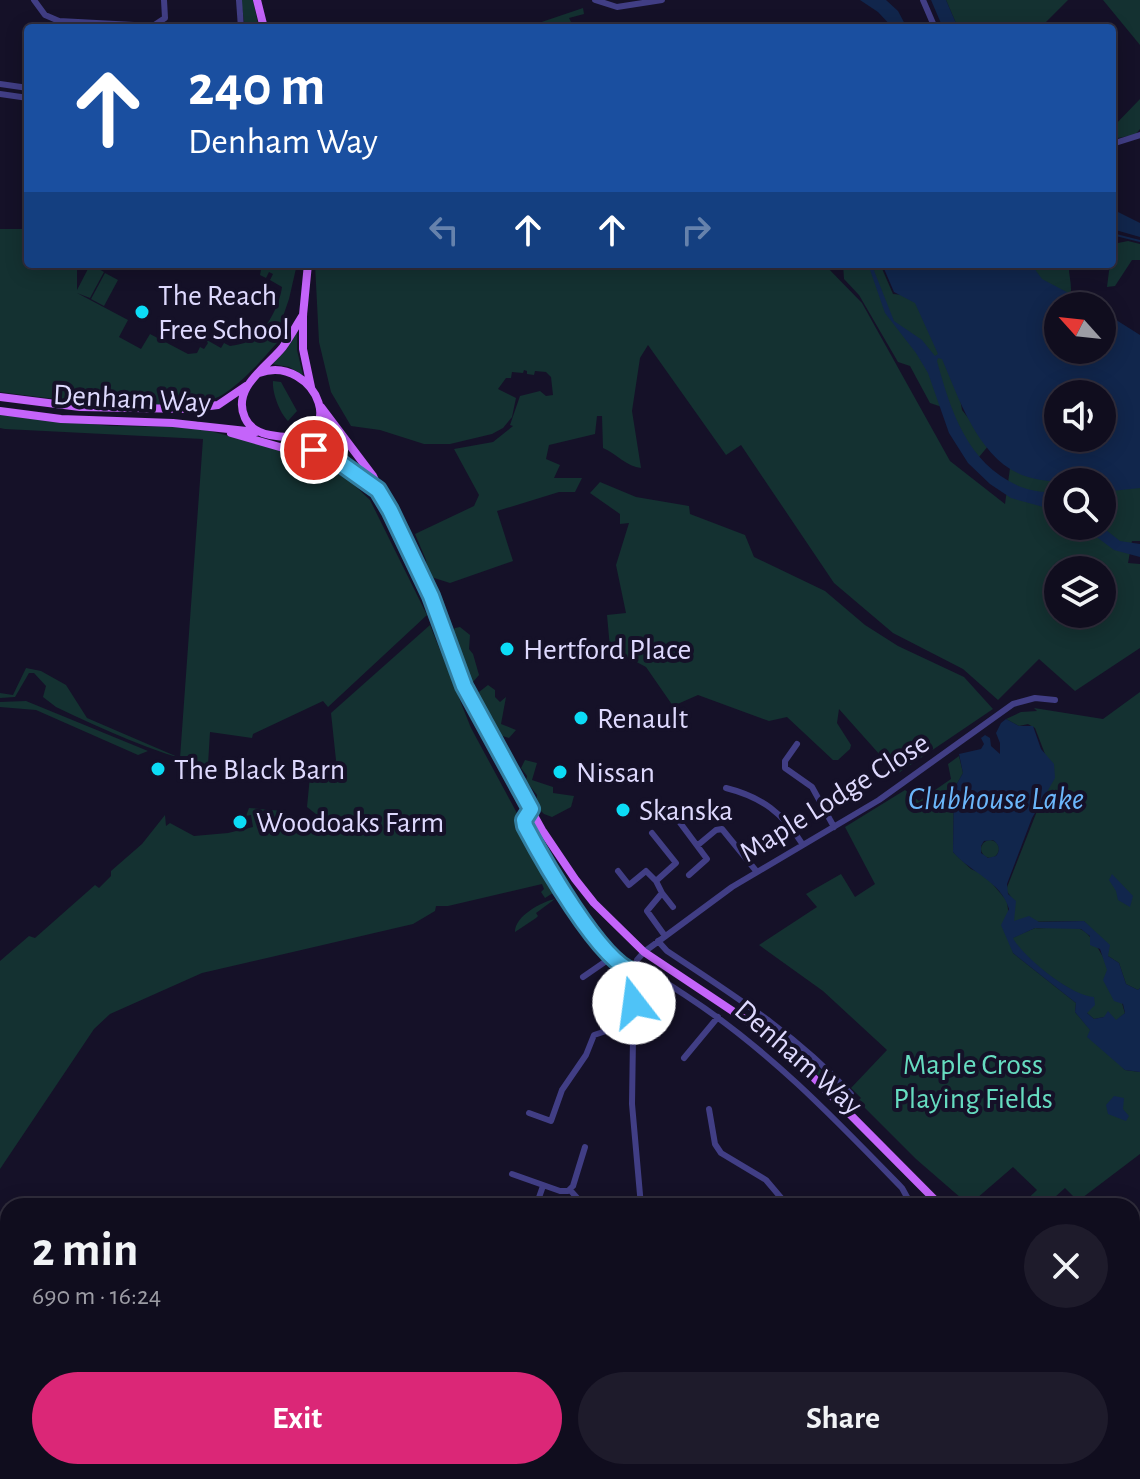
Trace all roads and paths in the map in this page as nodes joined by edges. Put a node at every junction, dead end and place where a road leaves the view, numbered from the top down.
1 (34, 0) edge
2 (164, 0) edge
3 (239, 0) edge
4 (257, 0) edge
5 (595, 0) edge
6 (662, 0) edge
7 (923, 0) edge
8 (75, 24) edge
9 (158, 24) edge
10 (241, 24) edge
11 (263, 24) edge
12 (933, 24) edge
13 (0, 84) edge
14 (24, 87) edge
15 (0, 94) edge
16 (24, 97) edge
17 (1140, 135) edge
18 (1116, 143) edge
19 (308, 268) edge
20 (303, 315) junction
21 (259, 373) junction
22 (249, 382) junction
23 (311, 387) junction
24 (0, 397) edge
25 (321, 407) junction
26 (0, 411) edge
27 (208, 426) junction
28 (261, 433) junction
29 (290, 439) junction
30 (360, 478) junction
31 (378, 490) junction
32 (1055, 700) dead end
33 (797, 744) dead end
34 (726, 788) dead end
35 (531, 809) junction
36 (675, 816) dead end
37 (834, 827) junction
38 (652, 833) dead end
39 (698, 845) junction
40 (803, 845) junction
41 (618, 871) dead end
42 (757, 872) junction
43 (689, 875) dead end
44 (656, 881) junction
45 (662, 893) junction
46 (673, 907) dead end
47 (662, 939) junction
48 (644, 952) junction
49 (612, 957) junction
50 (634, 970) junction
51 (583, 977) dead end
52 (718, 1017) junction
53 (634, 1027) junction
54 (684, 1058) dead end
55 (844, 1108) junction
56 (709, 1109) dead end
57 (529, 1113) dead end
58 (855, 1119) junction
59 (845, 1129) junction
60 (585, 1147) dead end
61 (582, 1157) junction
62 (592, 1161) dead end
63 (512, 1174) dead end
64 (543, 1186) junction
65 (570, 1190) junction
66 (539, 1198) edge
67 (577, 1198) edge
68 (640, 1198) edge
69 (781, 1198) edge
70 (908, 1198) edge
71 (933, 1198) edge

1 - 8 street
2 - 9 street
3 - 10 street
4 - 11 main road
5 - 6 street
7 - 12 street
13 - 14 street
15 - 16 street
17 - 18 street
19 - 20 main road
20 - 21 main road
20 - 23 main road
21 - 22 main road
21 - 23 main road
22 - 24 main road, Denham Way
22 - 28 main road
23 - 25 main road
25 - 29 main road
25 - 31 main road
26 - 27 main road, Denham Way
27 - 28 main road, Denham Way
27 - 30 main road
28 - 29 main road
29 - 30 main road
30 - 31 main road
31 - 35 main road
32 - 37 street, Maple Lodge Close
33 - 37 street
34 - 40 street
35 - 48 main road
35 - 49 street, Denham Way
36 - 39 street
37 - 40 street, Maple Lodge Close
38 - 44 street
39 - 42 street
39 - 43 street
40 - 42 street, Maple Lodge Close
41 - 44 street
42 - 47 street, Maple Lodge Close
44 - 45 street
45 - 46 street
45 - 47 street
47 - 48 street, Maple Lodge Close
47 - 55 street, Denham Way
48 - 50 street
48 - 55 main road
49 - 50 street, Denham Way
49 - 51 street
50 - 52 street, Denham Way
50 - 53 street
52 - 54 street
52 - 59 street, Denham Way
53 - 57 street
53 - 68 street
55 - 58 main road
56 - 69 street
58 - 59 street
58 - 71 main road
59 - 70 street, Denham Way
60 - 61 street
61 - 62 street
61 - 65 street
63 - 64 street
64 - 65 street
64 - 66 street
65 - 67 street

